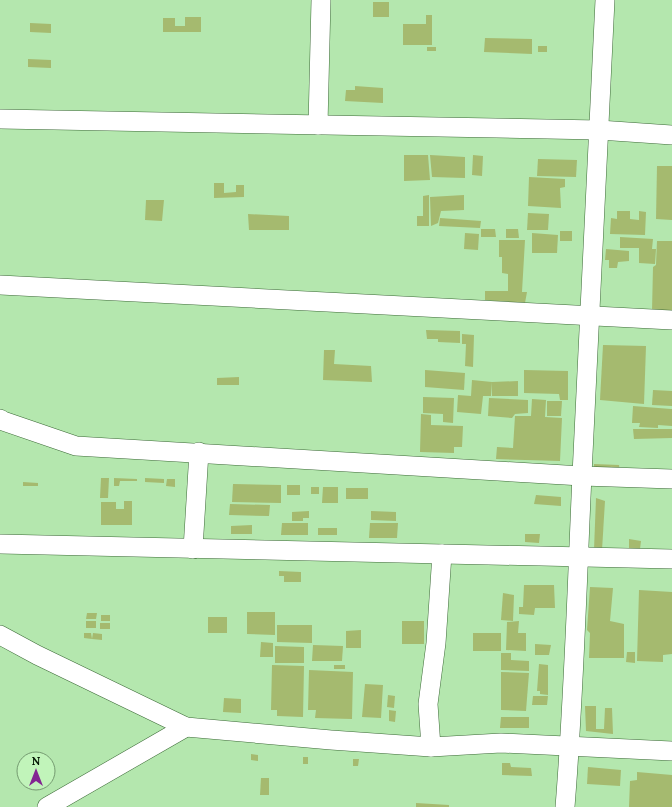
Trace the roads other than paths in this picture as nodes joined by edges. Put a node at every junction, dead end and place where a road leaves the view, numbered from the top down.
1 (321, 0) edge
2 (605, 0) edge
3 (0, 119) edge
4 (318, 125) junction
5 (599, 130) junction
6 (672, 135) edge
7 (0, 285) edge
8 (590, 316) junction
9 (672, 320) edge
10 (0, 418) edge
11 (198, 452) junction
12 (582, 476) junction
13 (672, 479) edge
14 (0, 544) edge
15 (193, 549) junction
16 (442, 554) junction
17 (580, 557) junction
18 (672, 560) edge
19 (0, 634) edge
20 (186, 727) junction
21 (431, 747) junction
22 (570, 747) junction
23 (672, 751) edge
24 (47, 807) edge
25 (566, 807) edge

1 - 4 street
2 - 5 street
3 - 4 street
4 - 5 street
5 - 6 street
5 - 8 street
7 - 8 street
8 - 9 street
8 - 12 street
10 - 11 street
11 - 12 street
11 - 15 street
12 - 13 street
12 - 17 street
14 - 15 street
15 - 16 street
16 - 17 street
16 - 21 street
17 - 18 street
17 - 22 street
19 - 20 street
20 - 21 street
20 - 24 street
21 - 22 street
22 - 23 street
22 - 25 street

